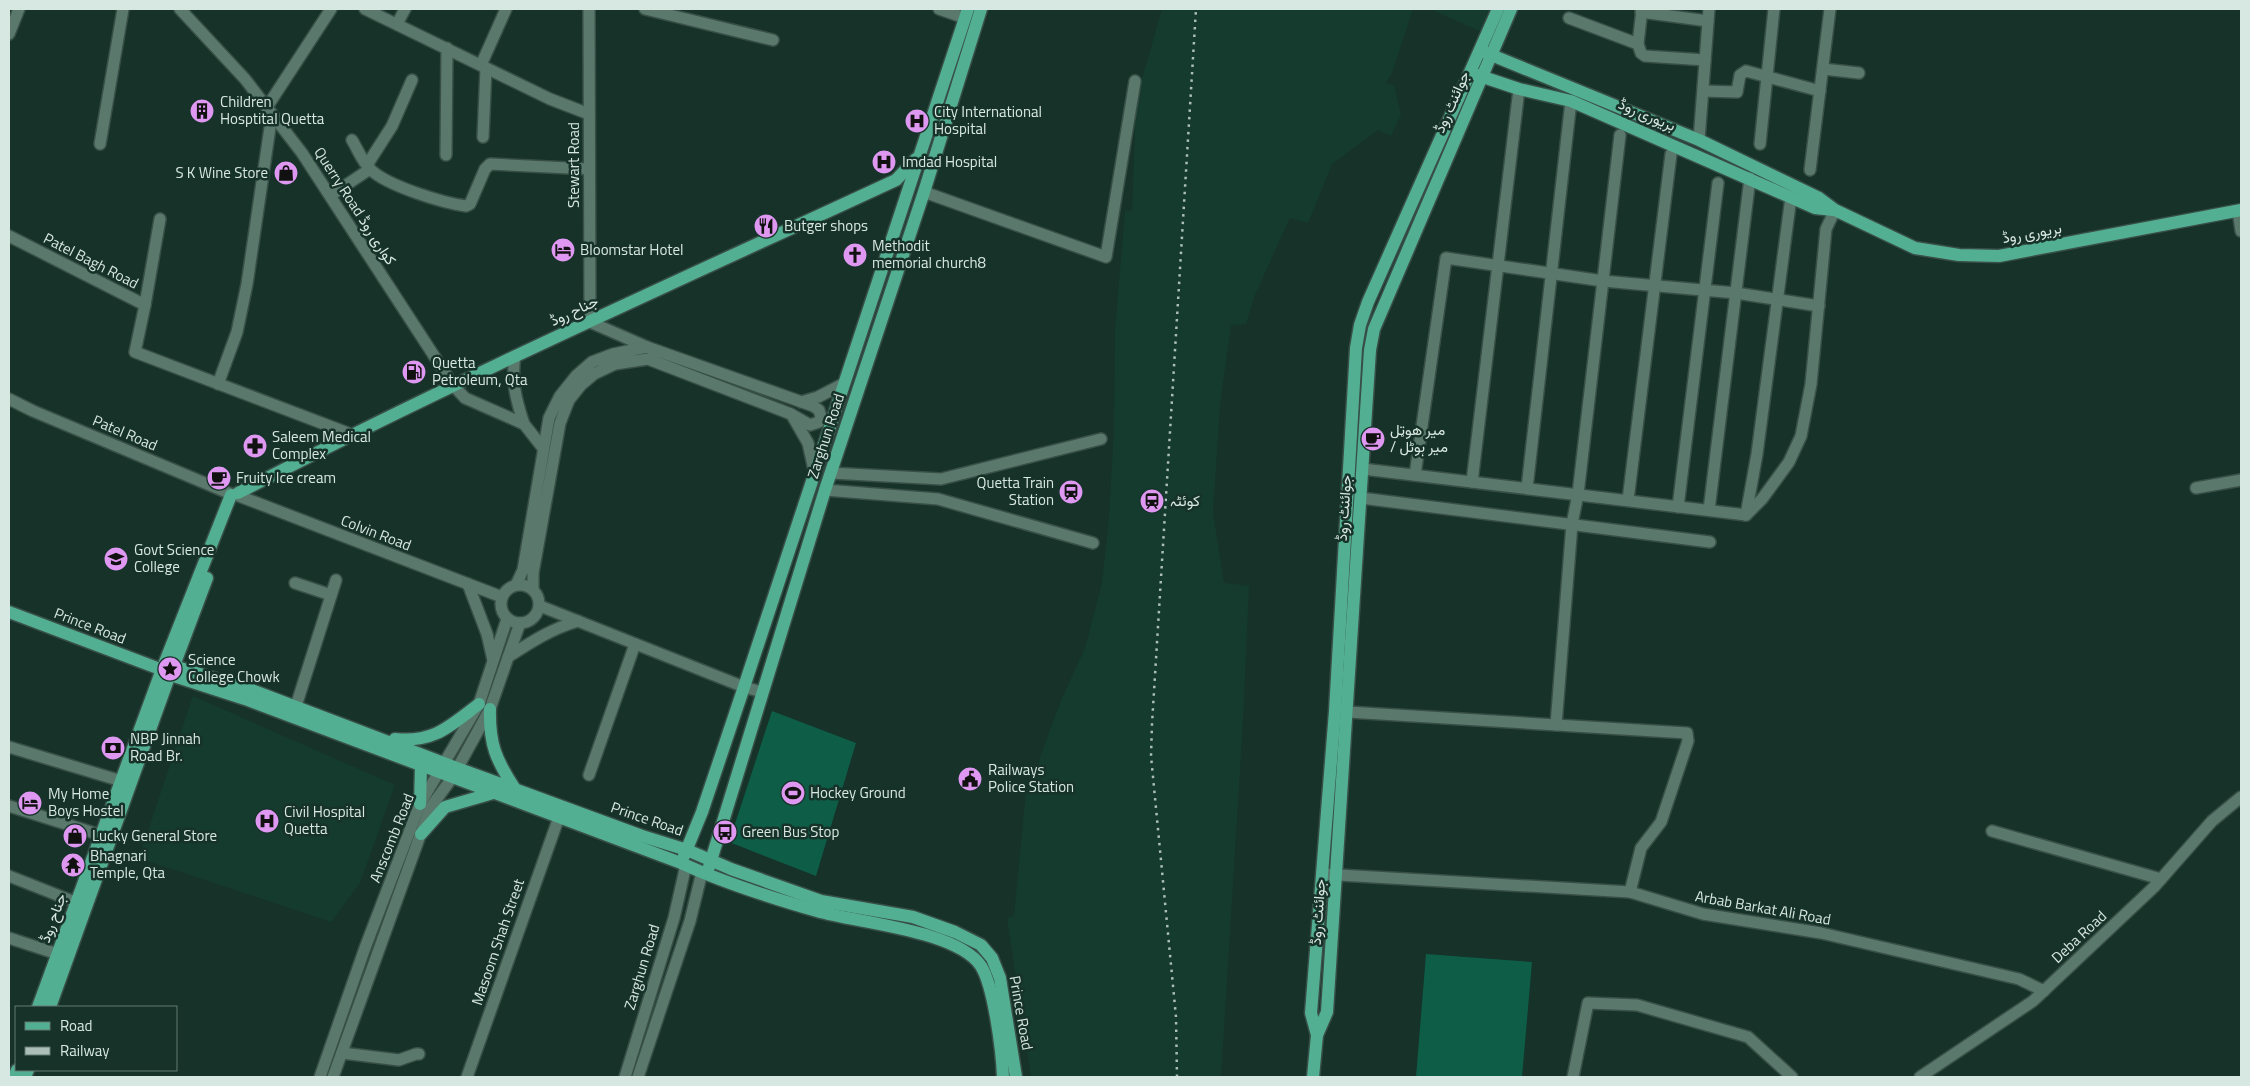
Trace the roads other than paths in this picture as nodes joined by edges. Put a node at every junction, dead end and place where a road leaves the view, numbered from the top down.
1 (20, 9) edge
2 (123, 9) edge
3 (180, 9) edge
4 (331, 9) edge
5 (365, 9) edge
6 (404, 9) edge
7 (506, 9) edge
8 (589, 9) edge
9 (645, 9) edge
10 (939, 9) edge
11 (981, 9) edge
12 (1498, 9) edge
13 (1511, 9) edge
14 (1709, 9) edge
15 (1774, 9) edge
16 (1830, 9) edge
17 (1641, 10) edge
18 (385, 13) edge
19 (966, 13) edge
20 (1569, 18) dead end
21 (1708, 21) junction
22 (398, 24) junction
23 (9, 34) edge
24 (774, 40) dead end
25 (1638, 44) junction
26 (447, 48) junction
27 (1485, 52) junction
28 (1705, 60) junction
29 (484, 66) junction
30 (1823, 69) junction
31 (1859, 73) dead end
32 (1476, 74) junction
33 (1766, 75) junction
34 (412, 80) dead end
35 (1135, 81) dead end
36 (1519, 88) junction
37 (1703, 91) junction
38 (1820, 91) junction
39 (1571, 100) junction
40 (270, 111) junction
41 (589, 114) junction
42 (1620, 135) dead end
43 (483, 137) dead end
44 (352, 140) dead end
45 (1699, 140) junction
46 (100, 144) dead end
47 (1760, 144) dead end
48 (1671, 154) dead end
49 (446, 155) dead end
50 (919, 156) junction
51 (368, 167) junction
52 (589, 169) junction
53 (1810, 170) dead end
54 (1750, 178) junction
55 (1718, 183) dead end
56 (924, 192) junction
57 (331, 195) junction
58 (1791, 197) junction
59 (1835, 210) junction
60 (2240, 210) edge
61 (160, 220) dead end
62 (2241, 231) edge
63 (9, 236) edge
64 (1497, 266) junction
65 (1551, 273) junction
66 (1603, 281) junction
67 (1656, 285) junction
68 (1705, 290) junction
69 (1736, 293) junction
70 (1778, 300) junction
71 (145, 305) junction
72 (1819, 306) junction
73 (590, 322) junction
74 (647, 347) junction
75 (515, 356) junction
76 (218, 384) junction
77 (843, 384) junction
78 (453, 385) junction
79 (9, 399) edge
80 (801, 402) junction
81 (792, 414) junction
82 (524, 424) junction
83 (354, 435) junction
84 (1102, 439) dead end
85 (543, 448) junction
86 (1363, 469) junction
87 (814, 470) junction
88 (831, 473) junction
89 (1415, 475) junction
90 (2241, 480) edge
91 (1472, 482) junction
92 (1527, 488) junction
93 (2196, 488) dead end
94 (825, 490) junction
95 (1578, 494) junction
96 (235, 495) junction
97 (1361, 498) junction
98 (1628, 500) junction
99 (1678, 506) junction
100 (1709, 510) junction
101 (1746, 515) junction
102 (1572, 524) junction
103 (1710, 542) dead end
104 (1093, 543) dead end
105 (336, 580) dead end
106 (295, 583) dead end
107 (468, 584) junction
108 (516, 585) junction
109 (533, 590) junction
110 (331, 595) junction
111 (502, 597) junction
112 (540, 606) junction
113 (9, 612) edge
114 (507, 618) junction
115 (578, 621) junction
116 (520, 624) junction
117 (636, 644) junction
118 (508, 658) junction
119 (493, 660) junction
120 (169, 670) junction
121 (744, 687) junction
122 (762, 692) junction
123 (296, 706) junction
124 (484, 706) junction
125 (1348, 712) junction
126 (1556, 725) junction
127 (380, 738) junction
128 (9, 747) edge
129 (421, 766) junction
130 (442, 768) junction
131 (454, 773) junction
132 (589, 775) dead end
133 (126, 783) junction
134 (515, 789) junction
135 (493, 793) junction
136 (2241, 797) edge
137 (420, 804) junction
138 (9, 806) edge
139 (559, 817) junction
140 (1992, 831) dead end
141 (421, 834) junction
142 (107, 837) junction
143 (687, 850) junction
144 (711, 861) junction
145 (683, 864) junction
146 (704, 873) junction
147 (1322, 874) junction
148 (1338, 875) junction
149 (9, 876) edge
150 (2161, 879) junction
151 (1630, 892) junction
152 (81, 905) junction
153 (9, 938) edge
154 (62, 955) junction
155 (2044, 991) junction
156 (38, 1006) edge
157 (50, 1006) edge
158 (1317, 1035) junction
159 (342, 1053) junction
160 (420, 1054) dead end
161 (1314, 1074) edge
162 (1012, 1076) edge
163 (320, 1077) edge
164 (333, 1077) edge
165 (466, 1077) edge
166 (625, 1077) edge
167 (638, 1077) edge
168 (1573, 1077) edge
169 (1792, 1077) edge
170 (1920, 1077) edge

1 - 23 street
2 - 46 street
3 - 40 street, Querry Road کواری روڈ
4 - 40 street
5 - 18 street
6 - 22 street
7 - 29 street
8 - 41 street, Stewart Road
9 - 24 street
10 - 19 street
11 - 56 main road, Zarghun Road
12 - 27 main road, جوائنٹ روڈ
13 - 27 main road, جوائنٹ روڈ
14 - 21 street
15 - 33 street
16 - 30 street
17 - 21 street
17 - 25 street
18 - 22 street
19 - 50 main road, Zarghun Road
20 - 25 street
21 - 28 street
22 - 26 street
25 - 28 street
26 - 29 street
26 - 49 street
27 - 32 main road, جوائنٹ روڈ
27 - 45 main road, بریوری روڈ
28 - 37 street
29 - 41 street
29 - 43 street
30 - 31 street
30 - 38 street
32 - 36 main road, بریوری روڈ
32 - 86 main road, جوائنٹ روڈ
32 - 147 main road, جوائنٹ روڈ
33 - 37 street
33 - 38 street
33 - 47 street
34 - 51 street
35 - 56 street
36 - 39 main road, بریوری روڈ
36 - 64 street
37 - 45 street
38 - 53 street
39 - 54 main road, بریوری روڈ
39 - 65 street
40 - 57 street, Querry Road کواری روڈ
40 - 76 street
41 - 52 street, Stewart Road
42 - 66 street
44 - 51 street
45 - 59 main road, بریوری روڈ
48 - 67 street
50 - 73 main road, جناح روڈ
50 - 77 main road, Zarghun Road
51 - 52 street
51 - 57 street
52 - 73 street, Stewart Road
54 - 58 main road, بریوری روڈ
54 - 69 street
55 - 68 street
56 - 88 main road, Zarghun Road
57 - 78 street, Querry Road کواری روڈ
58 - 59 main road, بریوری روڈ
58 - 70 street
59 - 60 main road, بریوری روڈ
59 - 72 street
60 - 62 street
61 - 71 street
63 - 71 street, Patel Bagh Road
64 - 65 street
64 - 89 street
64 - 91 street
65 - 66 street
65 - 92 street
66 - 67 street
66 - 95 street
67 - 68 street
67 - 98 street
68 - 69 street
68 - 99 street
69 - 70 street
69 - 100 street
70 - 72 street
70 - 101 street
71 - 76 street, Patel Bagh Road
72 - 101 street
73 - 74 street
73 - 75 main road, جناح روڈ
74 - 80 street
74 - 85 street
75 - 78 main road, جناح روڈ
75 - 82 street
76 - 83 street, Patel Bagh Road
77 - 80 street
77 - 87 main road, Zarghun Road
78 - 82 street, Querry Road کواری روڈ
78 - 83 main road, جناح روڈ
79 - 96 street, Patel Road
80 - 81 street
81 - 87 street
81 - 109 street
82 - 85 street
83 - 96 main road, جناح روڈ
84 - 88 street
85 - 108 street
86 - 89 street
86 - 97 main road, جوائنٹ روڈ
87 - 121 main road, Zarghun Road
88 - 94 main road, Zarghun Road
89 - 91 street
90 - 93 street
91 - 92 street
92 - 95 street
94 - 104 street
94 - 122 main road, Zarghun Road
95 - 98 street
95 - 102 street
96 - 107 street, Colvin Road
96 - 120 main road, جناح روڈ
97 - 102 street
97 - 125 main road, جوائنٹ روڈ
98 - 99 street
99 - 100 street
100 - 101 street
102 - 103 street
102 - 126 street
105 - 110 street
106 - 110 street
107 - 111 street, Colvin Road
107 - 119 street
108 - 109 street
108 - 111 street
109 - 112 street
110 - 123 street
111 - 114 street
112 - 115 street
112 - 116 street
113 - 120 main road, Prince Road
114 - 116 street
114 - 119 street, Anscomb Road
115 - 117 street
115 - 118 street
116 - 118 street, Anscomb Road
117 - 121 street
117 - 132 street
118 - 124 street, Anscomb Road
119 - 124 street, Anscomb Road
120 - 123 main road, Prince Road
120 - 129 main road, Prince Road
120 - 133 main road, جناح روڈ
121 - 122 street
121 - 143 main road, Zarghun Road
122 - 144 main road, Zarghun Road
123 - 127 main road, Prince Road
124 - 127 main road
124 - 130 street, Anscomb Road
124 - 131 street, Anscomb Road
124 - 134 main road
125 - 126 street
125 - 148 main road, جوائنٹ روڈ
126 - 151 street
127 - 130 main road, Prince Road
128 - 133 street
129 - 130 main road, Prince Road
129 - 137 main road
130 - 131 main road, Prince Road
130 - 137 street, Anscomb Road
131 - 134 main road, Prince Road
131 - 135 main road, Prince Road
131 - 141 street, Anscomb Road
133 - 142 main road, جناح روڈ
134 - 143 main road, Prince Road
135 - 139 main road, Prince Road
135 - 141 main road
136 - 150 street, Deba Road
137 - 163 street, Anscomb Road
138 - 142 street
139 - 145 main road, Prince Road
139 - 165 street, Masoom Shah Street
140 - 150 street
141 - 159 street, Anscomb Road
142 - 152 main road, جناح روڈ
143 - 144 main road, Prince Road
143 - 145 main road, Zarghun Road
144 - 146 main road, Zarghun Road
144 - 162 main road, Prince Road
145 - 146 main road, Prince Road
145 - 166 street, Zarghun Road
146 - 162 main road, Prince Road
146 - 167 street, Zarghun Road
147 - 148 street, Arbab Barkat Ali Road
147 - 158 main road, جوائنٹ روڈ
148 - 151 street, Arbab Barkat Ali Road
148 - 158 main road, جوائنٹ روڈ
149 - 152 street
150 - 155 street, Deba Road
151 - 155 street, Arbab Barkat Ali Road
152 - 154 main road, جناح روڈ
153 - 154 street
154 - 156 main road, جناح روڈ
154 - 157 main road, جناح روڈ
155 - 170 street, Deba Road
158 - 161 main road, جوائنٹ روڈ
159 - 160 street
159 - 164 street, Anscomb Road
168 - 169 street

